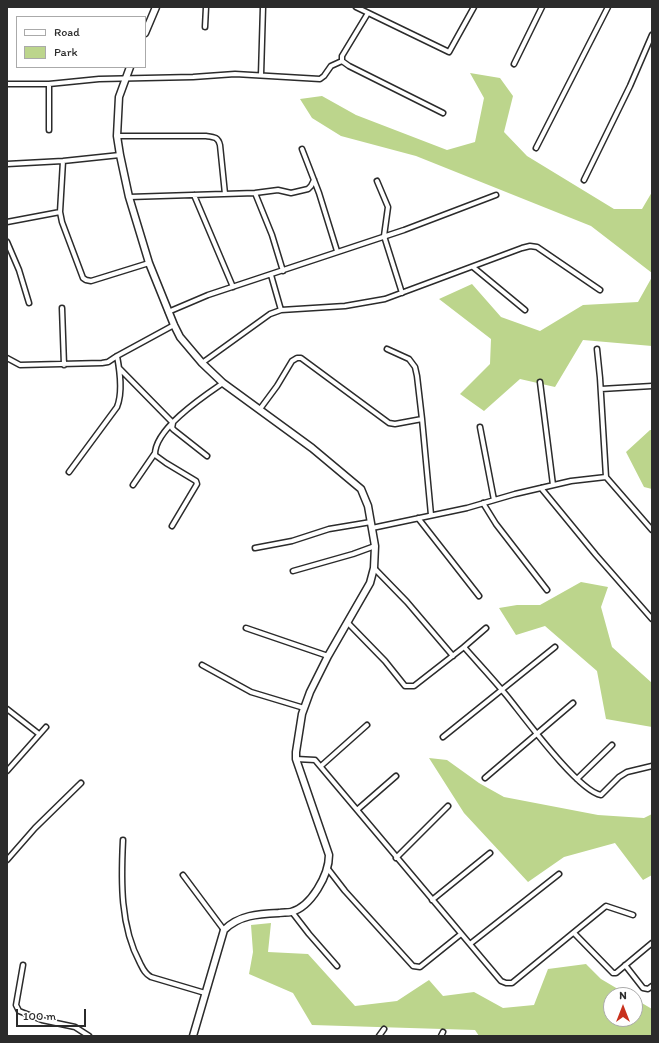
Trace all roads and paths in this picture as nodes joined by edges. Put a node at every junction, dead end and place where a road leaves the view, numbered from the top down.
1 (156, 7) edge
2 (206, 7) edge
3 (263, 7) edge
4 (356, 7) edge
5 (474, 7) edge
6 (542, 7) edge
7 (608, 7) edge
8 (368, 14) junction
9 (205, 26) dead end
10 (146, 31) edge
11 (652, 34) edge
12 (342, 61) junction
13 (514, 64) dead end
14 (130, 68) edge
15 (261, 75) junction
16 (125, 79) junction
17 (7, 84) edge
18 (49, 84) junction
19 (443, 113) dead end
20 (49, 130) dead end
21 (117, 136) junction
22 (536, 148) dead end
23 (302, 149) dead end
24 (120, 155) junction
25 (62, 161) junction
26 (7, 164) edge
27 (314, 180) junction
28 (584, 180) dead end
29 (377, 181) dead end
30 (255, 192) junction
31 (225, 194) junction
32 (194, 195) junction
33 (496, 195) dead end
34 (129, 197) junction
35 (60, 212) junction
36 (7, 222) edge
37 (384, 236) junction
38 (7, 242) edge
39 (337, 251) junction
40 (149, 263) junction
41 (473, 267) junction
42 (283, 271) junction
43 (271, 275) junction
44 (233, 287) junction
45 (600, 290) dead end
46 (402, 293) junction
47 (29, 303) dead end
48 (62, 308) dead end
49 (281, 310) junction
50 (525, 310) dead end
51 (168, 312) junction
52 (174, 326) junction
53 (387, 349) dead end
54 (597, 349) dead end
55 (116, 356) junction
56 (7, 358) edge
57 (202, 363) junction
58 (64, 365) junction
59 (119, 368) junction
60 (540, 382) dead end
61 (223, 383) junction
62 (652, 386) edge
63 (601, 389) junction
64 (260, 409) junction
65 (422, 419) junction
66 (173, 423) junction
67 (480, 427) dead end
68 (155, 453) junction
69 (207, 456) dead end
70 (69, 472) dead end
71 (606, 476) junction
72 (553, 485) junction
73 (133, 486) dead end
74 (542, 488) junction
75 (494, 500) junction
76 (483, 503) junction
77 (431, 515) junction
78 (418, 518) junction
79 (371, 525) junction
80 (172, 526) dead end
81 (652, 530) edge
82 (375, 546) junction
83 (255, 548) dead end
84 (374, 568) junction
85 (293, 571) dead end
86 (547, 590) dead end
87 (479, 596) dead end
88 (652, 619) edge
89 (348, 623) junction
90 (246, 628) dead end
91 (486, 628) dead end
92 (464, 647) junction
93 (555, 647) dead end
94 (328, 656) junction
95 (453, 656) junction
96 (202, 665) dead end
97 (501, 690) junction
98 (573, 703) dead end
99 (304, 708) junction
100 (7, 709) edge
101 (367, 725) dead end
102 (46, 727) dead end
103 (537, 733) junction
104 (39, 734) junction
105 (443, 737) dead end
106 (612, 745) dead end
107 (296, 759) junction
108 (321, 766) junction
109 (652, 766) edge
110 (7, 771) edge
111 (396, 776) dead end
112 (485, 778) dead end
113 (576, 779) junction
114 (81, 783) dead end
115 (448, 806) dead end
116 (357, 810) junction
117 (123, 840) dead end
118 (490, 853) dead end
119 (396, 858) junction
120 (7, 860) edge
121 (328, 869) junction
122 (559, 874) dead end
123 (183, 876) dead end
124 (432, 900) junction
125 (292, 912) junction
126 (633, 915) dead end
127 (224, 930) junction
128 (574, 933) junction
129 (461, 934) junction
130 (652, 943) edge
131 (470, 944) junction
132 (23, 965) dead end
133 (625, 965) junction
134 (337, 966) dead end
135 (652, 986) edge
136 (204, 993) junction
137 (384, 1029) dead end
138 (89, 1036) edge
139 (193, 1036) edge
140 (379, 1036) edge

1 - 10 street
2 - 9 street
3 - 15 street
4 - 8 street
5 - 8 street
6 - 13 street
7 - 22 street
8 - 12 street
11 - 28 street
12 - 15 street
12 - 19 street
14 - 16 street
15 - 16 street
16 - 18 street
16 - 21 street
17 - 18 street
18 - 20 street
21 - 24 street
21 - 31 street
23 - 27 street
24 - 25 street
24 - 34 street
25 - 26 street
25 - 35 street
27 - 30 street
27 - 39 street
29 - 37 street
30 - 31 street
30 - 42 street
31 - 32 street
32 - 34 street
32 - 44 street
33 - 37 street
34 - 40 street
35 - 36 street
35 - 40 street
37 - 39 street
37 - 46 street
38 - 47 street
39 - 42 street
40 - 51 street
41 - 45 street
41 - 46 street
41 - 50 street
42 - 43 street
43 - 44 street
43 - 49 street
44 - 51 street
46 - 49 street
48 - 58 street
49 - 57 street
51 - 52 street
52 - 55 street
52 - 57 street
53 - 65 street
54 - 63 street
55 - 58 street
55 - 59 street
56 - 58 street
57 - 61 street
59 - 66 street
59 - 70 street
60 - 72 street
61 - 64 street
61 - 66 street
62 - 63 street
63 - 71 street
64 - 65 street
64 - 79 street
65 - 77 street
66 - 68 street
66 - 69 street
67 - 75 street
68 - 73 street
68 - 80 street
71 - 72 street
71 - 81 street
72 - 74 street
74 - 75 street
74 - 88 street
75 - 76 street
76 - 77 street
76 - 86 street
77 - 78 street
78 - 79 street
78 - 87 street
79 - 82 street
79 - 83 street
82 - 84 street
82 - 85 street
84 - 89 street
84 - 95 street
89 - 94 street
89 - 95 street
90 - 94 street
91 - 92 street
92 - 95 street
92 - 97 street
93 - 97 street
94 - 99 street
96 - 99 street
97 - 103 street
97 - 105 street
98 - 103 street
99 - 107 street
100 - 104 street
101 - 108 street
102 - 104 street
103 - 112 street
103 - 113 street
104 - 110 street
106 - 113 street
107 - 108 street
107 - 121 street
108 - 116 street
109 - 113 street
111 - 116 street
114 - 120 street
115 - 119 street
116 - 119 street
117 - 136 street
118 - 124 street
119 - 124 street
121 - 125 street
121 - 129 street
122 - 131 street
123 - 127 street
124 - 129 street
125 - 127 street
125 - 134 street
126 - 128 street
127 - 136 street
128 - 131 street
128 - 133 street
129 - 131 street
130 - 133 street
132 - 138 street
133 - 135 street
136 - 139 street
137 - 140 street

